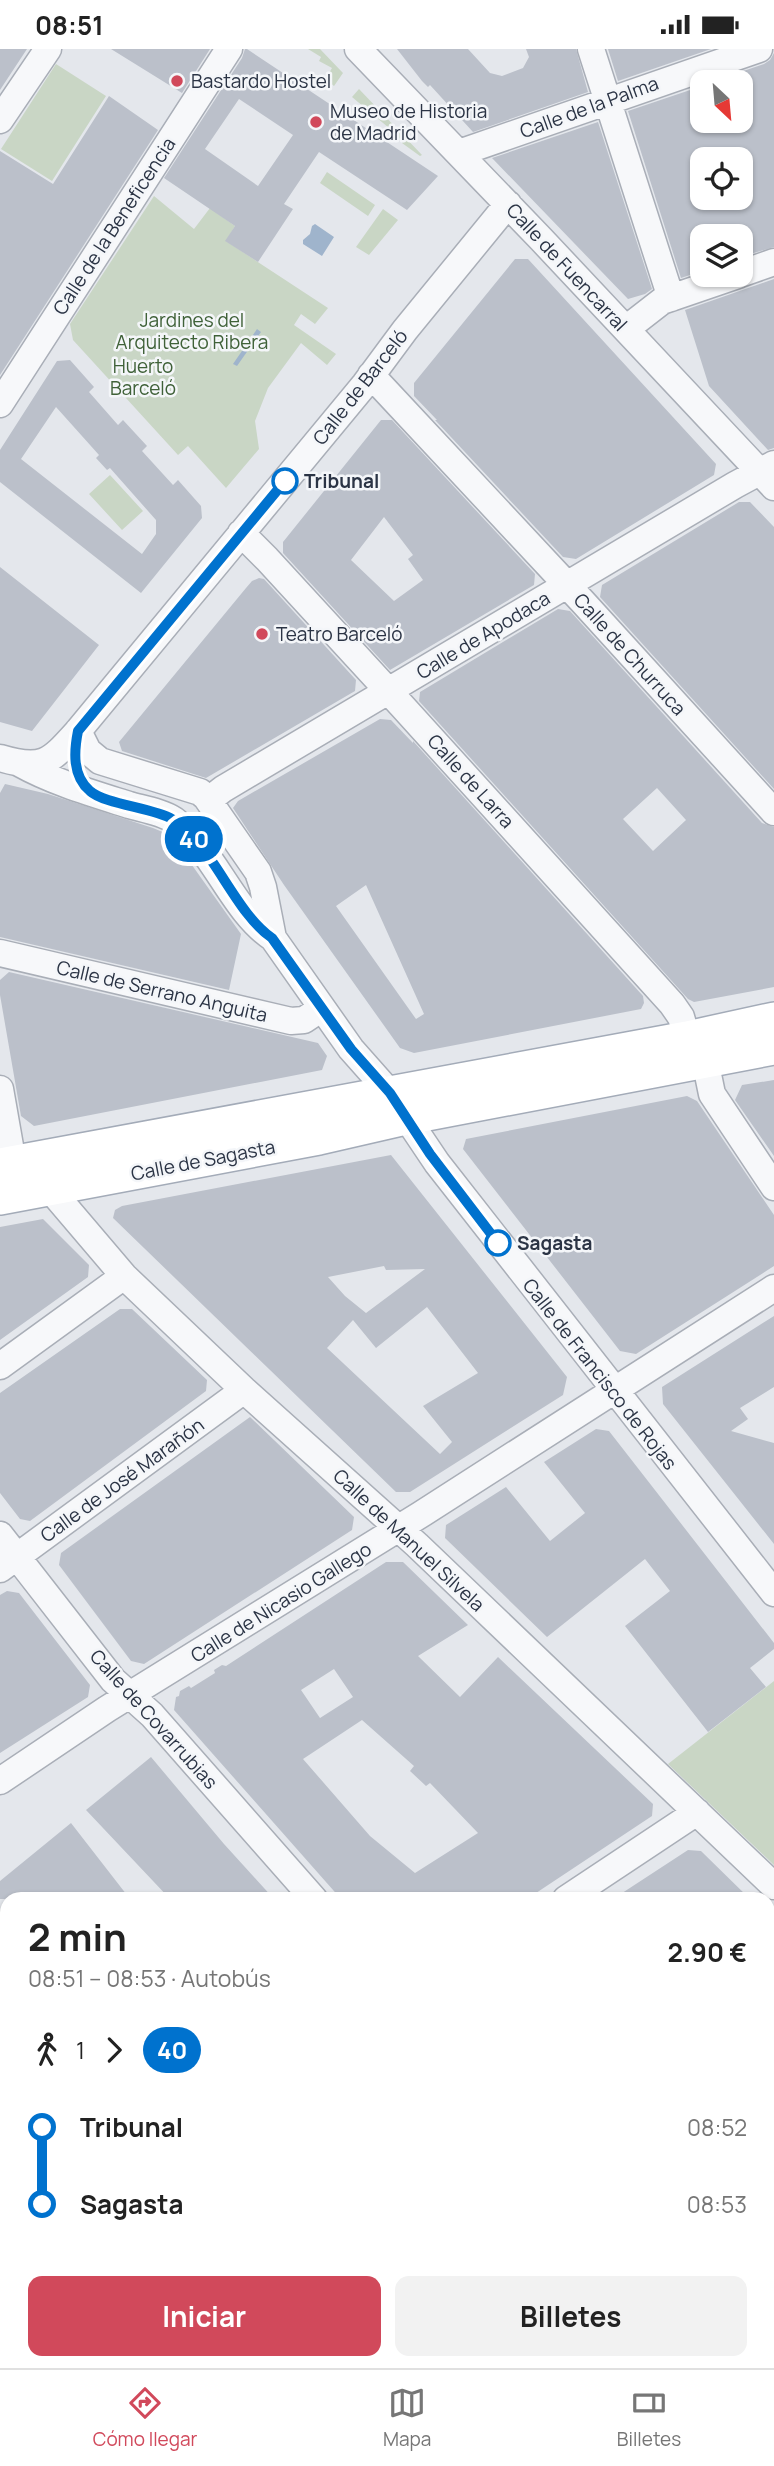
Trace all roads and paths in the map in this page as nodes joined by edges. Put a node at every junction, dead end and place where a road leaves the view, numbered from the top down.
1 (48, 49) edge
2 (229, 49) edge
3 (358, 49) edge
4 (591, 49) edge
5 (759, 49) edge
6 (608, 101) junction
7 (2, 113) edge
8 (459, 153) junction
9 (508, 204) junction
10 (774, 262) edge
11 (753, 269) edge
12 (702, 287) edge
13 (671, 298) junction
14 (626, 329) junction
15 (371, 375) junction
16 (0, 404) edge
17 (769, 474) edge
18 (241, 533) junction
19 (567, 586) junction
20 (389, 692) junction
21 (78, 731) junction
22 (9, 761) edge
23 (91, 793) junction
24 (211, 802) junction
25 (774, 812) edge
26 (272, 938) junction
27 (0, 953) edge
28 (322, 1008) junction
29 (774, 1019) edge
30 (774, 1048) edge
31 (696, 1049) junction
32 (0, 1089) edge
33 (398, 1105) junction
34 (6, 1164) edge
35 (774, 1187) edge
36 (50, 1189) junction
37 (0, 1198) edge
38 (124, 1276) junction
39 (774, 1289) edge
40 (0, 1366) edge
41 (244, 1390) junction
42 (613, 1391) junction
43 (397, 1529) junction
44 (0, 1535) edge
45 (8, 1563) edge
46 (774, 1594) edge
47 (131, 1695) junction
48 (0, 1781) edge
49 (697, 1812) junction
50 (774, 1886) edge
51 (308, 1892) edge
52 (577, 1892) edge

1 - 7 street
2 - 16 street, Calle de la Beneficencia
3 - 8 street, Calle de Fuencarral
4 - 6 street
5 - 6 street, Calle de la Palma
6 - 8 street, Calle de la Palma
6 - 13 street
8 - 9 street, Calle de Fuencarral
9 - 14 street, Calle de Fuencarral
9 - 15 street, Calle de Barceló
10 - 11 street
12 - 13 street
13 - 14 street
14 - 17 street, Calle de Fuencarral
15 - 18 street, Calle de Barceló
15 - 19 street, Calle de Churruca
17 - 19 street, Calle de Apodaca
18 - 20 street, Calle de Larra
18 - 21 street, Calle de Barceló
19 - 20 street, Calle de Apodaca
19 - 25 street, Calle de Churruca
20 - 24 street, Calle de Apodaca
20 - 31 street, Calle de Larra
21 - 22 street, Calle de Barceló
21 - 23 street
21 - 24 street
22 - 23 street, Calle de Francisco de Rojas
23 - 26 street, Calle de Francisco de Rojas
24 - 26 street
26 - 28 street, Calle de Francisco de Rojas
27 - 28 street, Calle de Serrano Anguita
28 - 33 street, Calle de Francisco de Rojas
29 - 31 main road, Calle de Sagasta
30 - 31 main road, Calle de Sagasta
31 - 33 main road, Calle de Sagasta
31 - 35 street, Calle de Larra
32 - 34 street
33 - 34 main road, Calle de Sagasta
33 - 36 main road, Calle de Sagasta
33 - 42 street, Calle de Francisco de Rojas
36 - 37 main road, Calle de Sagasta
36 - 38 street, Calle de Manuel Silvela
38 - 40 street
38 - 41 street, Calle de Manuel Silvela
39 - 42 street, Calle de Nicasio Gallego
41 - 43 street, Calle de Manuel Silvela
41 - 45 street, Calle de José Marañón
42 - 43 street, Calle de Nicasio Gallego
42 - 46 street, Calle de Francisco de Rojas
43 - 47 street, Calle de Nicasio Gallego
43 - 49 street, Calle de Manuel Silvela
44 - 45 street, Calle de Covarrubias
45 - 47 street, Calle de Covarrubias
47 - 48 street, Calle de Nicasio Gallego
47 - 51 street, Calle de Covarrubias
49 - 50 street, Calle de Manuel Silvela
49 - 52 street

